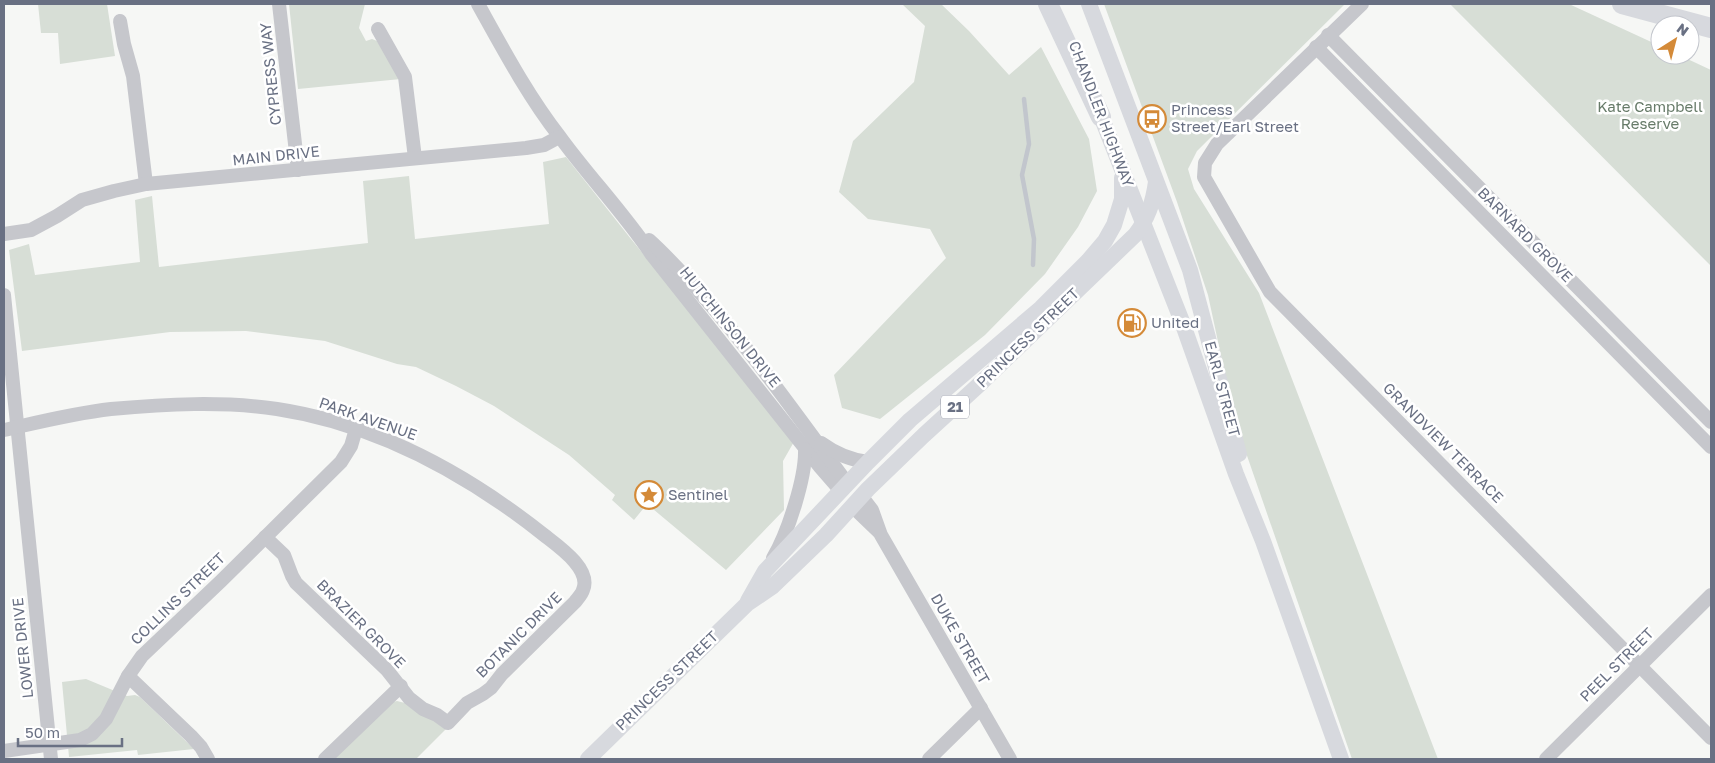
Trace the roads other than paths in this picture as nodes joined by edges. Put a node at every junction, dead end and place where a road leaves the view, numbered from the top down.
1 (279, 4) edge
2 (478, 4) edge
3 (1048, 4) edge
4 (1058, 4) edge
5 (1089, 4) edge
6 (1362, 4) edge
7 (1622, 4) edge
8 (1669, 4) edge
9 (120, 21) dead end
10 (1711, 28) edge
11 (378, 29) dead end
12 (1328, 35) junction
13 (1316, 47) junction
14 (1101, 117) junction
15 (559, 137) junction
16 (415, 158) junction
17 (1121, 166) junction
18 (298, 170) junction
19 (1156, 182) junction
20 (146, 184) junction
21 (1144, 224) junction
22 (631, 225) junction
23 (4, 234) edge
24 (4, 296) edge
25 (1711, 422) edge
26 (10, 428) edge
27 (356, 429) junction
28 (809, 432) junction
29 (1711, 447) edge
30 (805, 449) junction
31 (868, 462) junction
32 (844, 486) junction
33 (858, 502) junction
34 (265, 537) junction
35 (1263, 541) junction
36 (765, 571) junction
37 (585, 584) joint
38 (1711, 595) edge
39 (747, 604) junction
40 (1640, 665) junction
41 (128, 676) junction
42 (401, 686) junction
43 (981, 708) junction
44 (448, 723) joint
45 (1711, 738) edge
46 (4, 751) edge
47 (50, 752) edge
48 (208, 759) edge
49 (325, 759) edge
50 (588, 759) edge
51 (929, 759) edge
52 (1010, 759) edge
53 (1340, 759) edge
54 (1546, 759) edge

1 - 18 street, CYPRESS WAY
2 - 15 street, HUTCHINSON DRIVE
3 - 14 highway
4 - 14 main road, CHANDLER HIGHWAY / 21
5 - 19 main road, CHANDLER HIGHWAY
6 - 12 street
7 - 10 highway
8 - 10 highway
9 - 20 street
11 - 16 street
12 - 13 street
12 - 25 street, BARNARD GROVE
13 - 29 street, BARNARD GROVE
13 - 40 street, GRANDVIEW TERRACE
14 - 17 main road, CHANDLER HIGHWAY / 21
15 - 16 street, MAIN DRIVE
15 - 22 street, HUTCHINSON DRIVE
16 - 18 street, MAIN DRIVE
17 - 21 main road, CHANDLER HIGHWAY
17 - 31 main road, PRINCESS STREET / 21
18 - 20 street, MAIN DRIVE
19 - 21 main road, PRINCESS STREET / 21
19 - 35 main road, EARL STREET
20 - 23 street, MAIN DRIVE
21 - 33 main road, PRINCESS STREET / 21
21 - 35 main road, EARL STREET
22 - 28 street, HUTCHINSON DRIVE
22 - 30 street, HUTCHINSON DRIVE
24 - 26 street, LOWER DRIVE
26 - 27 street, PARK AVENUE
26 - 47 street, LOWER DRIVE
27 - 34 street, COLLINS STREET
27 - 37 street, PARK AVENUE
28 - 31 street, HUTCHINSON DRIVE
28 - 32 street, HUTCHINSON DRIVE
30 - 32 street, HUTCHINSON DRIVE
30 - 36 street
31 - 32 main road, PRINCESS STREET / 21
32 - 33 main road
32 - 36 main road, PRINCESS STREET / 21
33 - 39 main road, PRINCESS STREET / 21
33 - 43 street, DUKE STREET
34 - 41 street, COLLINS STREET
34 - 42 street, BRAZIER GROVE
35 - 53 main road, EARL STREET
36 - 39 main road, PRINCESS STREET / 21
37 - 44 street, BOTANIC DRIVE
38 - 40 street, PEEL STREET
39 - 50 main road, PRINCESS STREET / 21
40 - 45 street, GRANDVIEW TERRACE
40 - 54 street, PEEL STREET
41 - 47 street, COLLINS STREET
41 - 48 street
42 - 44 street, BRAZIER GROVE
42 - 49 street
43 - 51 street
43 - 52 street, DUKE STREET
46 - 47 street, COLLINS STREET

